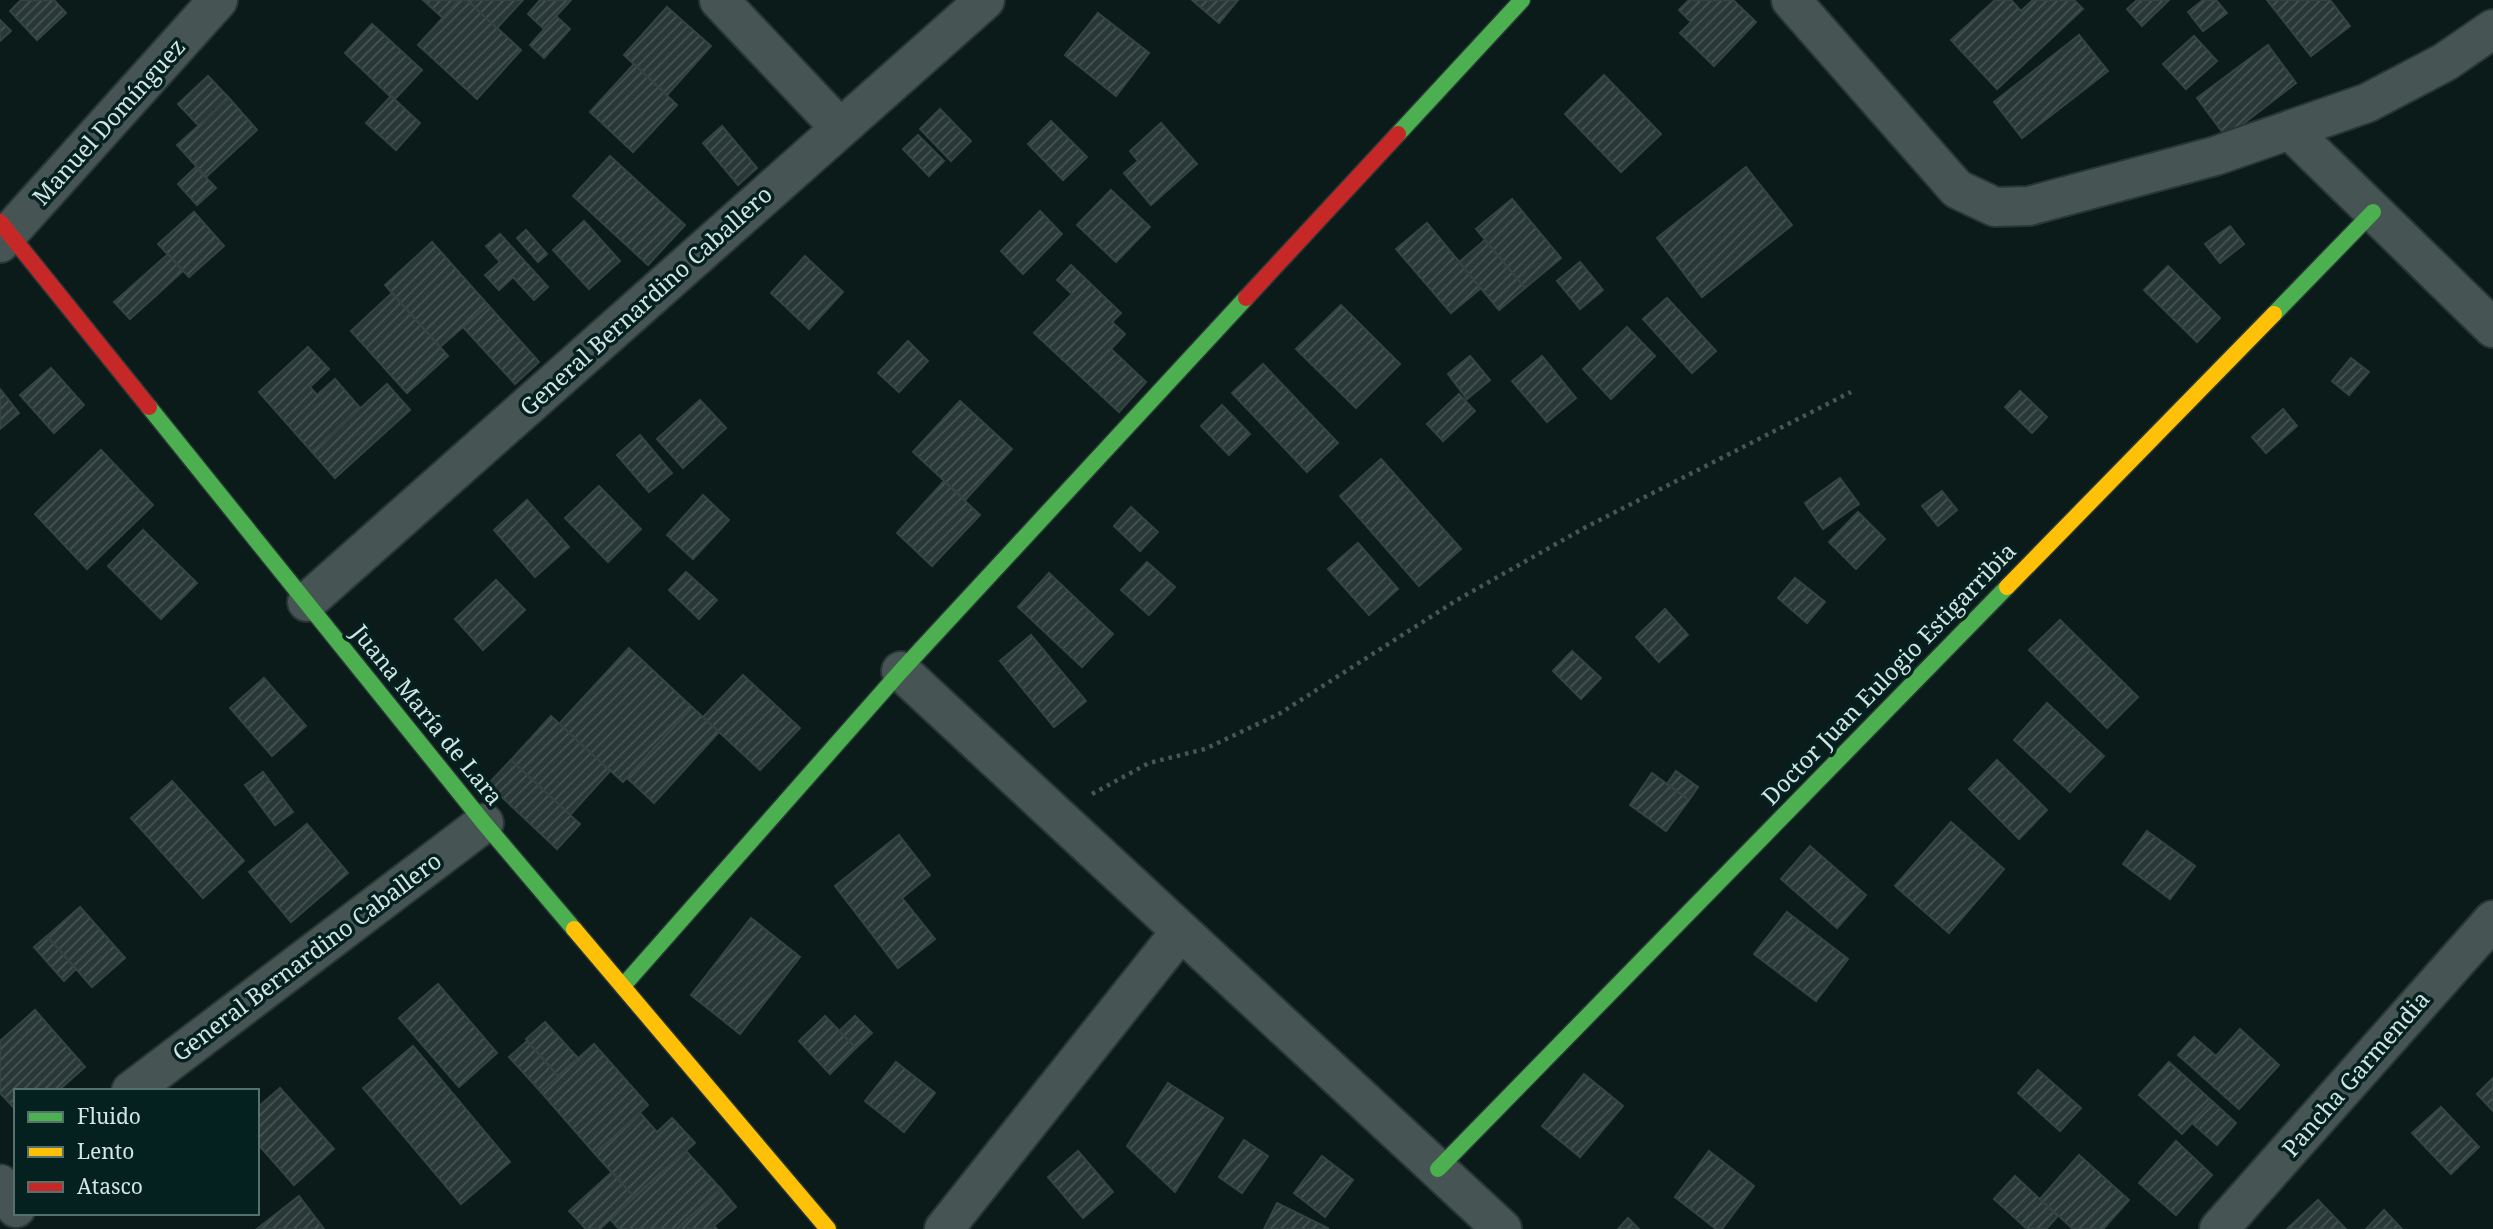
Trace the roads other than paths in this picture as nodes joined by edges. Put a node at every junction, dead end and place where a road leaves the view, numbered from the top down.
1 (218, 0) edge
2 (719, 0) edge
3 (985, 0) edge
4 (1522, 0) edge
5 (1791, 0) edge
6 (2493, 29) edge
7 (840, 128) junction
8 (2290, 130) junction
9 (2374, 212) junction
10 (3, 233) edge
11 (2493, 328) edge
12 (307, 603) junction
13 (901, 671) junction
14 (484, 823) junction
15 (2493, 919) edge
16 (1181, 932) junction
17 (623, 986) junction
18 (134, 1089) edge
19 (1438, 1169) junction
20 (828, 1229) edge
21 (944, 1229) edge
22 (1502, 1229) edge
23 (2219, 1229) edge

1 - 10 street, Manuel Domínguez
2 - 7 street
3 - 7 street, General Bernardino Caballero
4 - 13 street
5 - 8 street
6 - 8 street
7 - 12 street, General Bernardino Caballero
8 - 9 street
9 - 11 street
9 - 19 street, Doctor Juan Eulogio Estigarribia
10 - 12 street, Juana María de Lara
12 - 14 street, Juana María de Lara
13 - 16 street
13 - 17 street
14 - 17 street, Juana María de Lara
14 - 18 street, General Bernardino Caballero
15 - 23 street, Pancha Garmendia
16 - 19 street
16 - 21 street
17 - 20 street, Juana María de Lara
19 - 22 street

